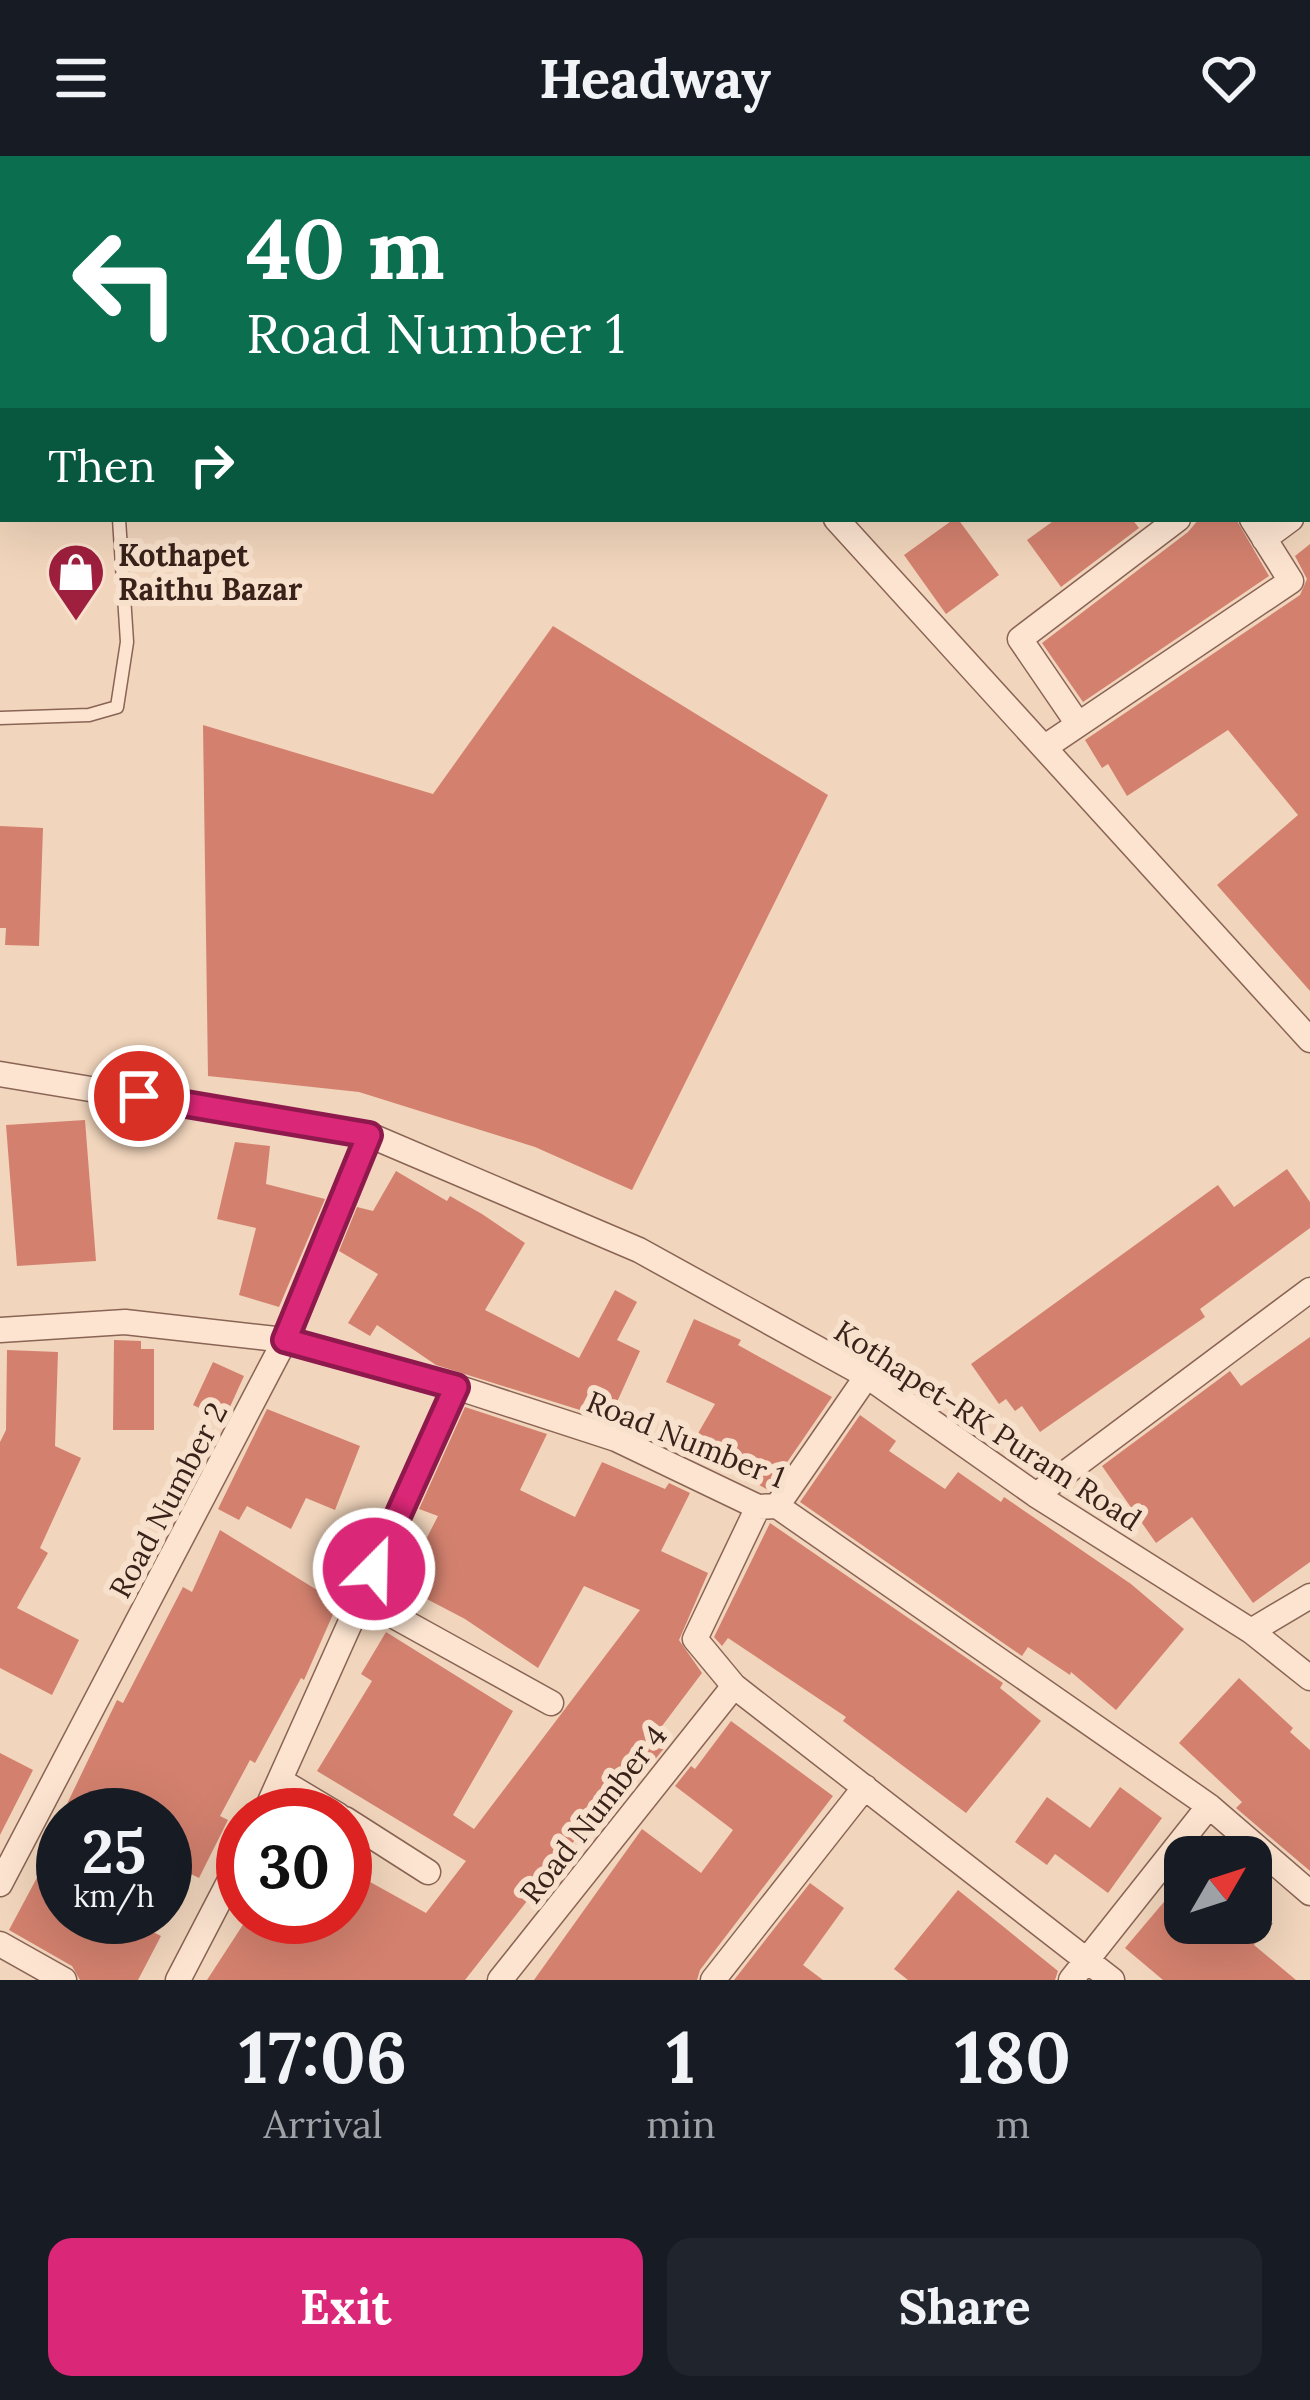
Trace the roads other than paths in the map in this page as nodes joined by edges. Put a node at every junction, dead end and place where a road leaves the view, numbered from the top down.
1 (118, 522) edge
2 (839, 522) edge
3 (1174, 522) edge
4 (1258, 529) edge
5 (1054, 689) junction
6 (0, 718) edge
7 (1018, 718) junction
8 (1078, 724) junction
9 (1046, 747) junction
10 (1310, 1040) edge
11 (0, 1074) edge
12 (369, 1135) junction
13 (1310, 1290) edge
14 (0, 1330) edge
15 (285, 1340) junction
16 (867, 1376) junction
17 (456, 1387) junction
18 (1036, 1495) junction
19 (768, 1506) junction
20 (1310, 1596) edge
21 (363, 1599) junction
22 (1251, 1631) junction
23 (1310, 1678) edge
24 (734, 1686) junction
25 (551, 1703) dead end
26 (281, 1781) junction
27 (865, 1787) junction
28 (277, 1788) edge
29 (293, 1788) edge
30 (1209, 1806) junction
31 (372, 1836) edge
32 (428, 1872) dead end
33 (0, 1884) edge
34 (1310, 1893) edge
35 (216, 1907) edge
36 (0, 1944) edge
37 (1088, 1959) junction
38 (64, 1980) edge
39 (178, 1980) edge
40 (500, 1980) edge
41 (713, 1980) edge
42 (1072, 1980) edge
43 (1112, 1980) edge

1 - 6 lane
2 - 7 street
3 - 5 street
4 - 8 street
5 - 7 street
5 - 8 street
7 - 9 street
8 - 9 street
9 - 10 street
11 - 12 street, Kothapet-RK Puram Road
12 - 15 street, Road Number 2
12 - 16 street, Kothapet-RK Puram Road
13 - 18 street
14 - 15 street, Road Number 1
15 - 17 street, Road Number 1
15 - 33 street, Road Number 2
16 - 18 street, Kothapet-RK Puram Road
16 - 19 street
17 - 19 street, Road Number 1
17 - 21 street
18 - 22 street, Kothapet-RK Puram Road
19 - 24 street
19 - 30 street, Road Number 1
20 - 22 street
21 - 25 street
21 - 26 street
22 - 23 street, Kothapet-RK Puram Road
24 - 27 street
24 - 40 street, Road Number 4
26 - 28 street
26 - 29 street
27 - 37 street
27 - 41 street
30 - 34 street, Road Number 1
30 - 37 street
31 - 32 street
35 - 39 street
36 - 38 street
37 - 42 street
37 - 43 street

